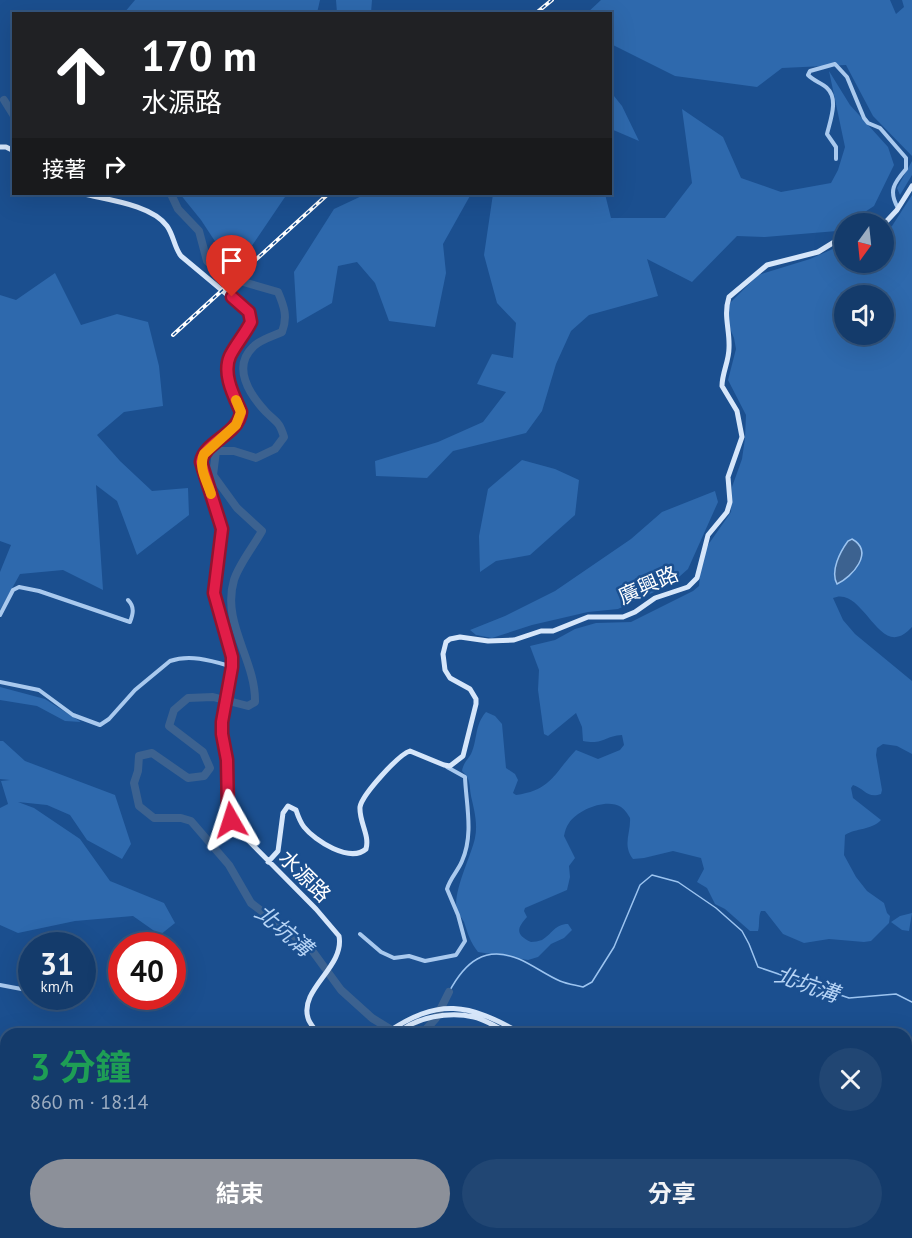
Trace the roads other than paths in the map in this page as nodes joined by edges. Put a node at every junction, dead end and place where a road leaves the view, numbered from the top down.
1 (836, 159) dead end
2 (912, 186) edge
3 (88, 195) edge
4 (898, 208) junction
5 (894, 213) edge
6 (834, 242) edge
7 (128, 600) dead end
8 (0, 615) edge
9 (232, 667) junction
10 (0, 682) edge
11 (444, 765) junction
12 (268, 862) junction
13 (360, 934) dead end
14 (0, 985) edge
15 (18, 988) edge
16 (314, 1028) edge
17 (400, 1028) edge
18 (402, 1028) edge
19 (497, 1028) edge
20 (512, 1028) edge

1 - 4 street
2 - 4 street
3 - 9 street
4 - 5 street
6 - 11 street, 廣興路
7 - 8 street
9 - 10 street
9 - 12 street, 水源路
11 - 12 street
11 - 13 street
12 - 16 street, 水源路
14 - 15 street
17 - 20 street
18 - 19 street

